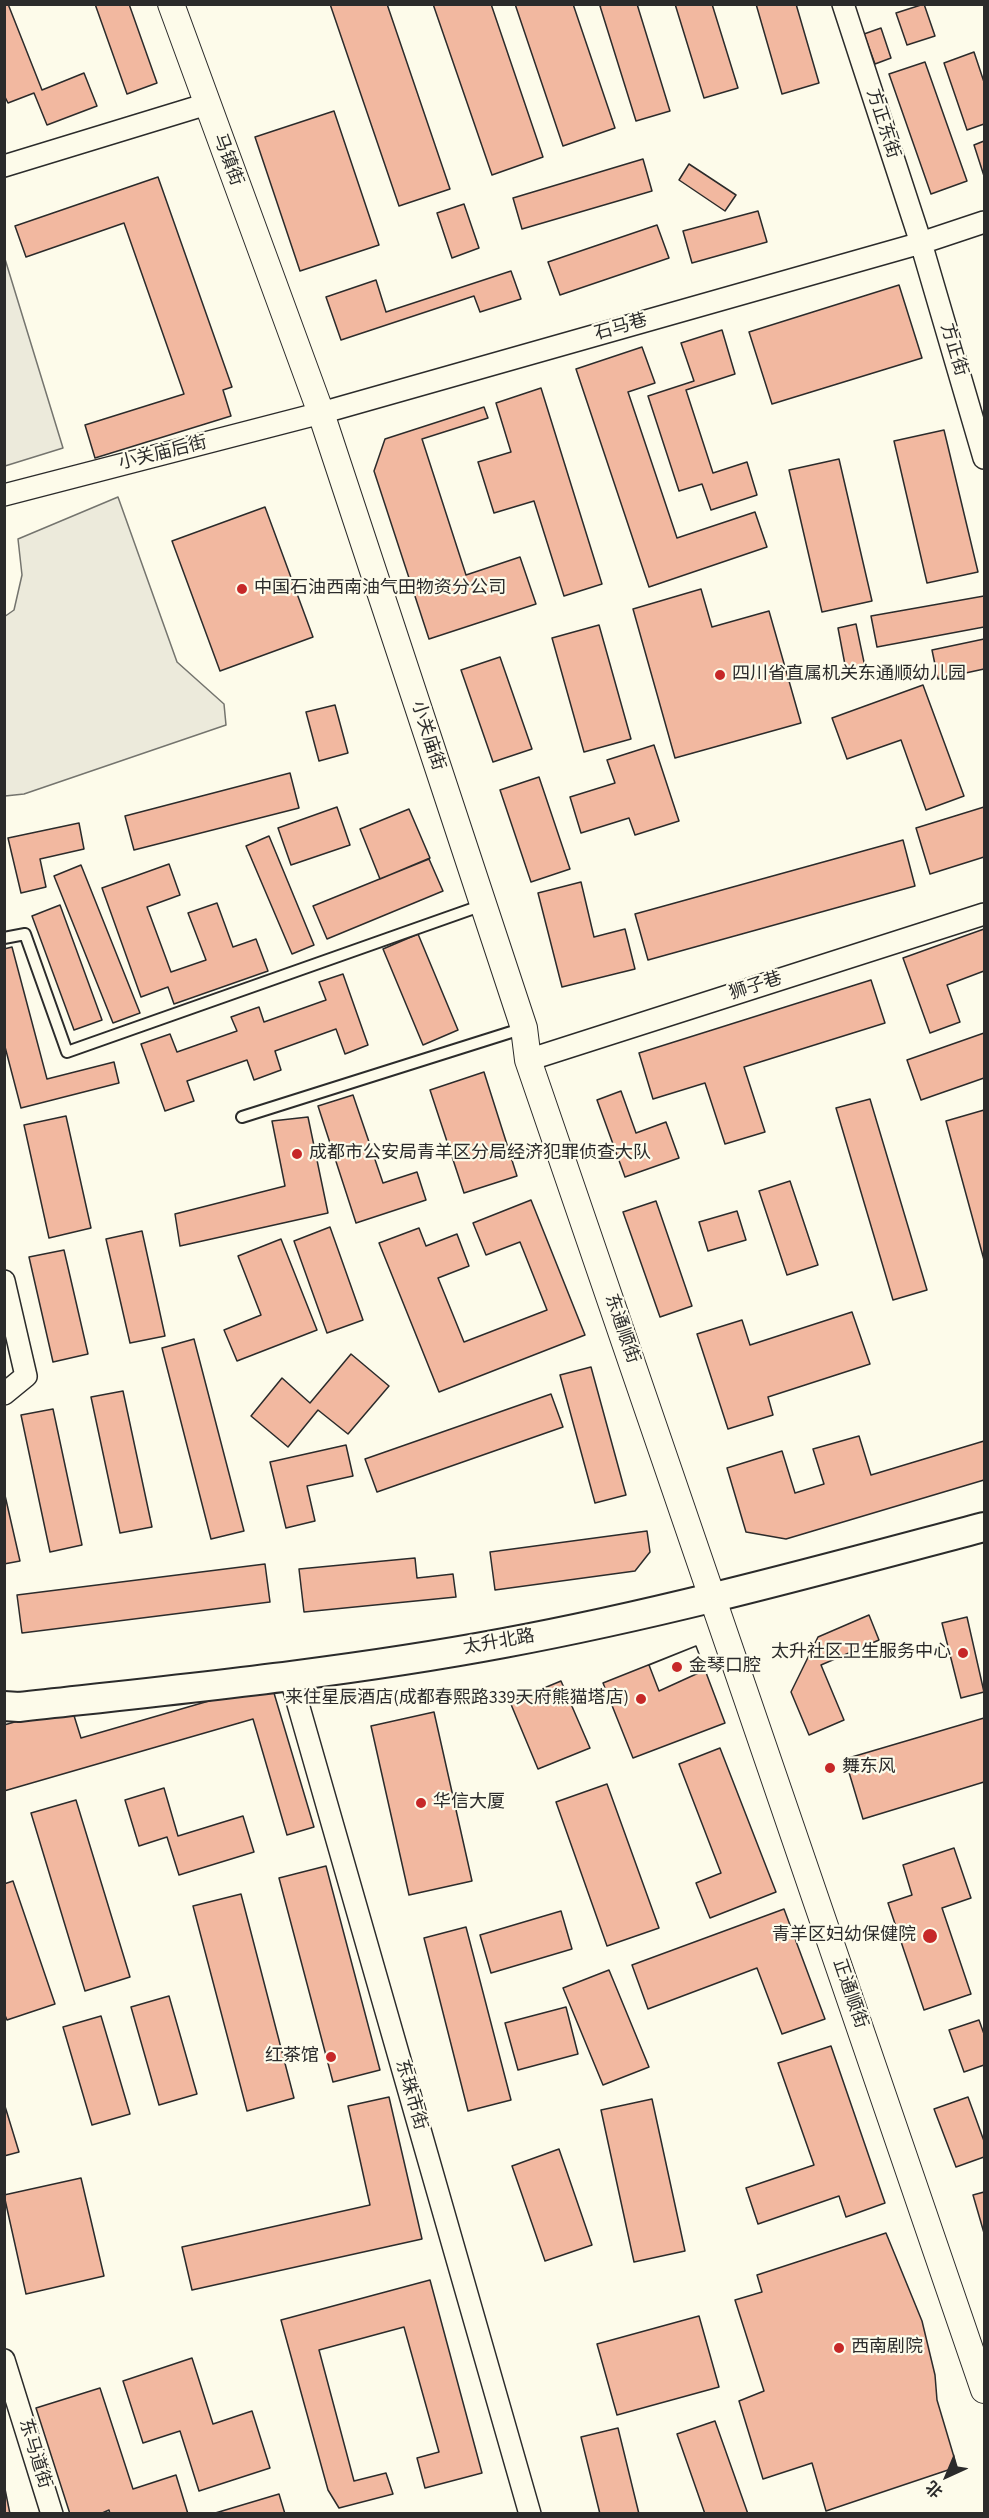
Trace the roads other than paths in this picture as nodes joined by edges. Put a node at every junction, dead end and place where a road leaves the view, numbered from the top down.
1 (171, 4) edge
2 (843, 4) edge
3 (207, 104) junction
4 (4, 166) edge
5 (984, 222) edge
6 (921, 243) junction
7 (321, 413) junction
8 (984, 458) edge
9 (4, 495) edge
10 (483, 905) junction
11 (984, 914) edge
12 (4, 938) edge
13 (524, 1028) junction
14 (528, 1060) junction
15 (242, 1117) dead end
16 (4, 1281) edge
17 (4, 1394) edge
18 (984, 1527) edge
19 (714, 1598) junction
20 (290, 1676) junction
21 (5, 1704) edge
22 (4, 2360) edge
23 (984, 2390) edge
24 (52, 2514) edge
25 (530, 2514) edge

1 - 3 street, 马镇街
2 - 6 street, 方正东街
3 - 4 street
3 - 7 street, 马镇街
5 - 6 street, 石马巷
6 - 7 street, 石马巷
6 - 8 street, 方正街
7 - 9 street, 小关庙后街
7 - 10 street, 小关庙街
10 - 12 lane
10 - 13 street, 小关庙街
11 - 14 street, 狮子巷
13 - 14 street, 小关庙街
13 - 15 lane
14 - 19 street, 东通顺街
16 - 17 street
18 - 19 main road, 太升北路
19 - 20 main road, 太升北路
19 - 23 street, 正通顺街
20 - 21 main road, 太升北路
20 - 25 street, 东珠市街
22 - 24 street, 东马道街

